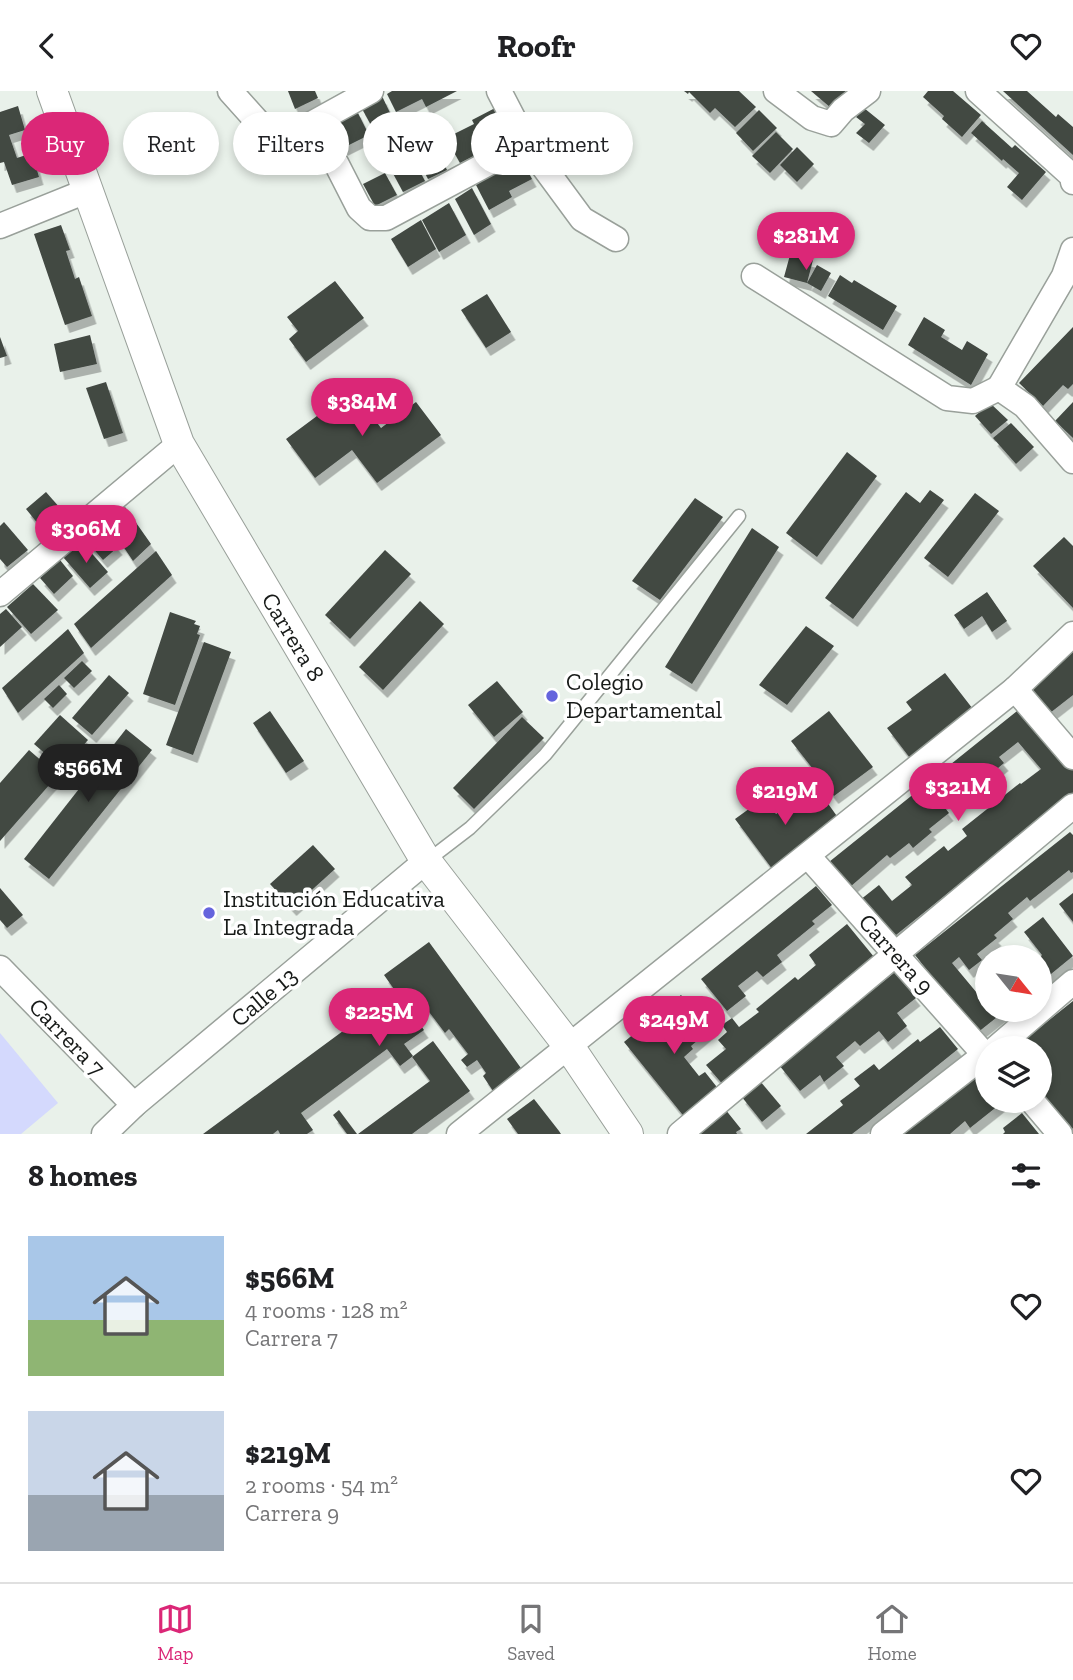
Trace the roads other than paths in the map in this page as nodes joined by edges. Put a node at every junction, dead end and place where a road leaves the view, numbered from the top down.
1 (52, 91) edge
2 (230, 91) edge
3 (371, 91) edge
4 (499, 91) edge
5 (776, 91) edge
6 (868, 91) edge
7 (978, 91) edge
8 (249, 112) edge
9 (333, 112) edge
10 (510, 112) edge
11 (471, 172) edge
12 (342, 175) edge
13 (550, 175) edge
14 (1072, 179) edge
15 (89, 190) junction
16 (0, 226) edge
17 (616, 239) dead end
18 (1073, 250) edge
19 (754, 276) dead end
20 (999, 388) junction
21 (178, 444) junction
22 (1073, 461) edge
23 (739, 516) dead end
24 (0, 594) edge
25 (1073, 633) edge
26 (1015, 689) junction
27 (1073, 757) edge
28 (1073, 806) edge
29 (808, 856) junction
30 (426, 861) junction
31 (897, 954) junction
32 (0, 968) edge
33 (1073, 982) edge
34 (1008, 1036) edge
35 (975, 1037) edge
36 (568, 1045) junction
37 (975, 1063) edge
38 (134, 1105) junction
39 (1042, 1113) edge
40 (104, 1134) edge
41 (459, 1134) edge
42 (628, 1134) edge
43 (680, 1134) edge
44 (883, 1134) edge
45 (1060, 1134) edge

1 - 15 street, Carrera 8
2 - 8 street
3 - 9 street
4 - 10 street
5 - 6 street
7 - 14 street
11 - 12 street
13 - 17 street
15 - 16 street
15 - 21 street, Carrera 8
18 - 20 street
19 - 20 street
20 - 22 street
21 - 24 street
21 - 30 street, Carrera 8
23 - 30 lane
25 - 26 street
26 - 27 street
26 - 29 street
28 - 31 street
29 - 31 street, Carrera 9
29 - 36 street
30 - 36 street, Carrera 8
30 - 38 street, Calle 13
31 - 35 street, Carrera 9
31 - 43 street
32 - 38 street, Carrera 7
33 - 34 street
36 - 41 street
36 - 42 street, Carrera 8
37 - 44 street
38 - 40 street, Calle 13
39 - 45 street

